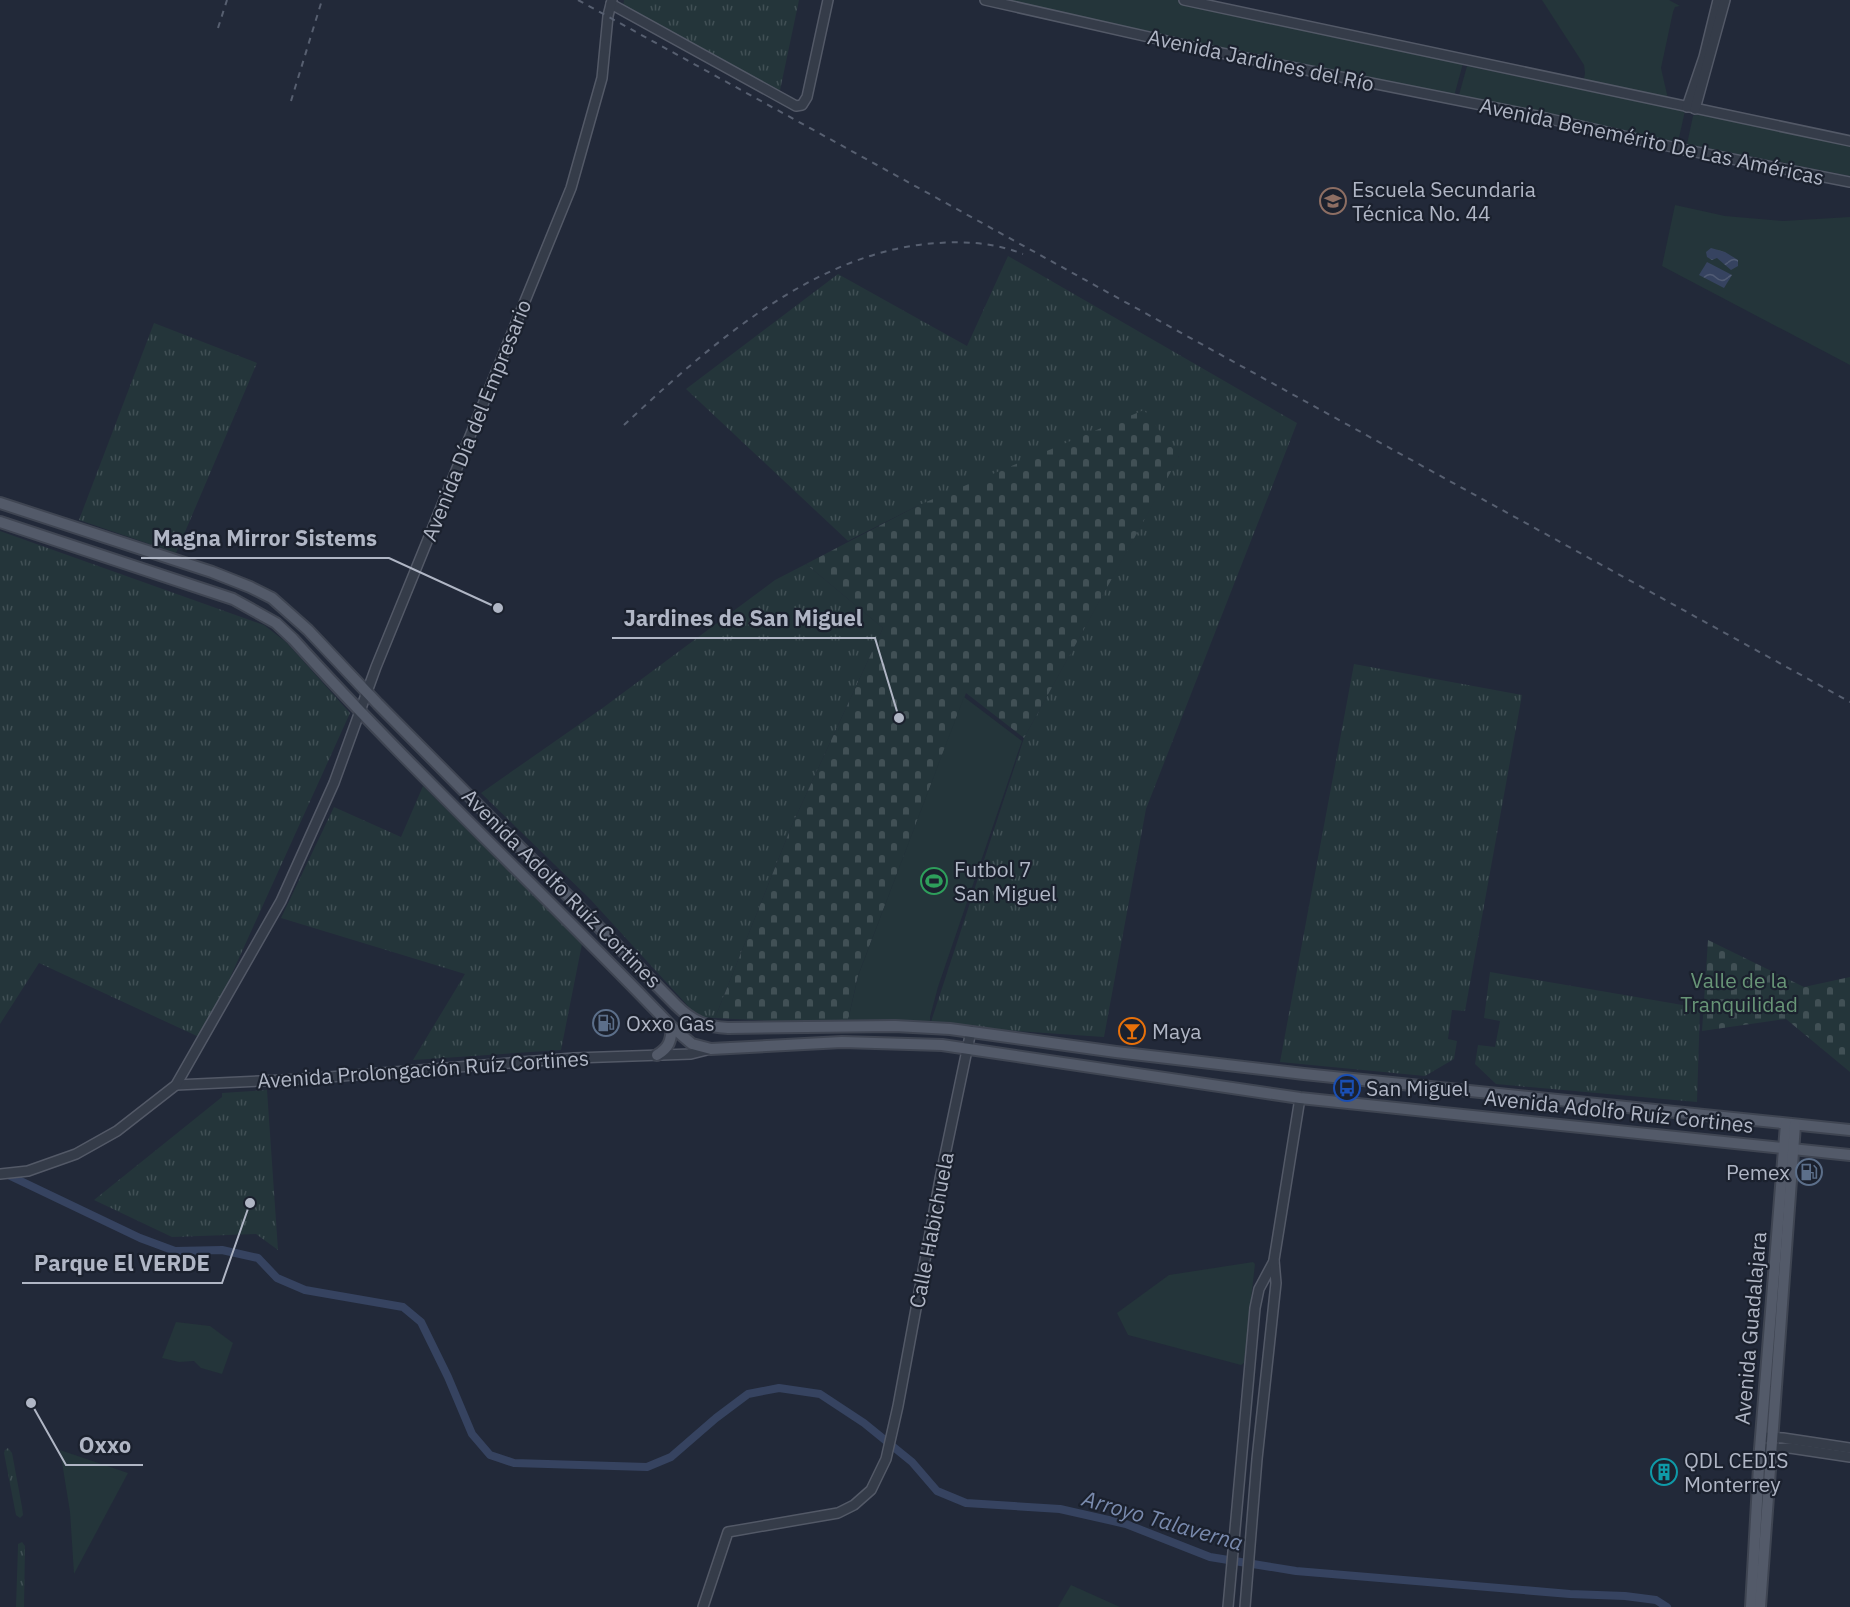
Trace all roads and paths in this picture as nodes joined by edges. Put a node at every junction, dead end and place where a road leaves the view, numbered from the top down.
1 (828, 0) edge
2 (985, 0) edge
3 (1184, 0) edge
4 (1718, 0) edge
5 (1725, 0) edge
6 (611, 2) edge
7 (1464, 60) joint
8 (1453, 100) joint
9 (1691, 108) junction
10 (1850, 141) edge
11 (1850, 182) edge
12 (0, 503) edge
13 (0, 522) edge
14 (367, 692) junction
15 (361, 712) junction
16 (672, 1027) junction
17 (971, 1031) junction
18 (692, 1044) junction
19 (968, 1048) junction
20 (711, 1049) junction
21 (657, 1055) junction
22 (670, 1055) junction
23 (176, 1085) junction
24 (1300, 1098) junction
25 (1790, 1124) junction
26 (1850, 1130) edge
27 (1788, 1148) junction
28 (1850, 1155) edge
29 (0, 1174) edge
30 (1274, 1260) junction
31 (1255, 1308) junction
32 (1274, 1310) junction
33 (1766, 1442) junction
34 (1850, 1448) edge
35 (1241, 1457) junction
36 (1850, 1457) edge
37 (1257, 1459) junction
38 (703, 1607) edge
39 (1228, 1607) edge
40 (1245, 1607) edge
41 (1751, 1607) edge
42 (1760, 1607) edge

1 - 6 street
2 - 8 street, Avenida Jardines del Río
3 - 7 street, Avenida Jardines del Río
4 - 9 street
5 - 9 street
6 - 14 street, Avenida Día del Empresario
7 - 9 street, Avenida Benemérito De Las Américas
8 - 11 street, Avenida Benemérito De Las Américas
9 - 10 street, Avenida Benemérito De Las Américas
12 - 14 main road, Avenida Adolfo Ruíz Cortines
13 - 15 main road, Avenida Adolfo Ruíz Cortines
14 - 15 street, Avenida Día del Empresario
14 - 17 main road, Avenida Adolfo Ruíz Cortines
15 - 16 main road, Avenida Adolfo Ruíz Cortines
15 - 23 street, Avenida Día del Empresario
16 - 18 main road, Avenida Adolfo Ruíz Cortines
16 - 21 main road
17 - 19 street, Calle Habichuela
17 - 25 main road, Avenida Adolfo Ruíz Cortines
18 - 20 main road, Avenida Adolfo Ruíz Cortines
18 - 22 street, Avenida Prolongación Ruíz Cortines
19 - 20 main road, Avenida Adolfo Ruíz Cortines
19 - 24 main road, Avenida Adolfo Ruíz Cortines
19 - 38 street, Calle Habichuela
20 - 22 street, Avenida Prolongación Ruíz Cortines
21 - 22 street, Avenida Prolongación Ruíz Cortines
21 - 23 street, Avenida Prolongación Ruíz Cortines
23 - 29 street
24 - 27 main road, Avenida Adolfo Ruíz Cortines
24 - 30 street
25 - 26 main road, Avenida Adolfo Ruíz Cortines
25 - 27 main road, Avenida Guadalajara
27 - 28 main road, Avenida Adolfo Ruíz Cortines
27 - 33 main road, Avenida Guadalajara
30 - 31 street
30 - 32 street
31 - 32 street
31 - 35 street
32 - 37 street
33 - 34 street
33 - 36 street
33 - 41 main road, Avenida Guadalajara
33 - 42 main road, Avenida Guadalajara
35 - 37 street
35 - 39 street
37 - 40 street

